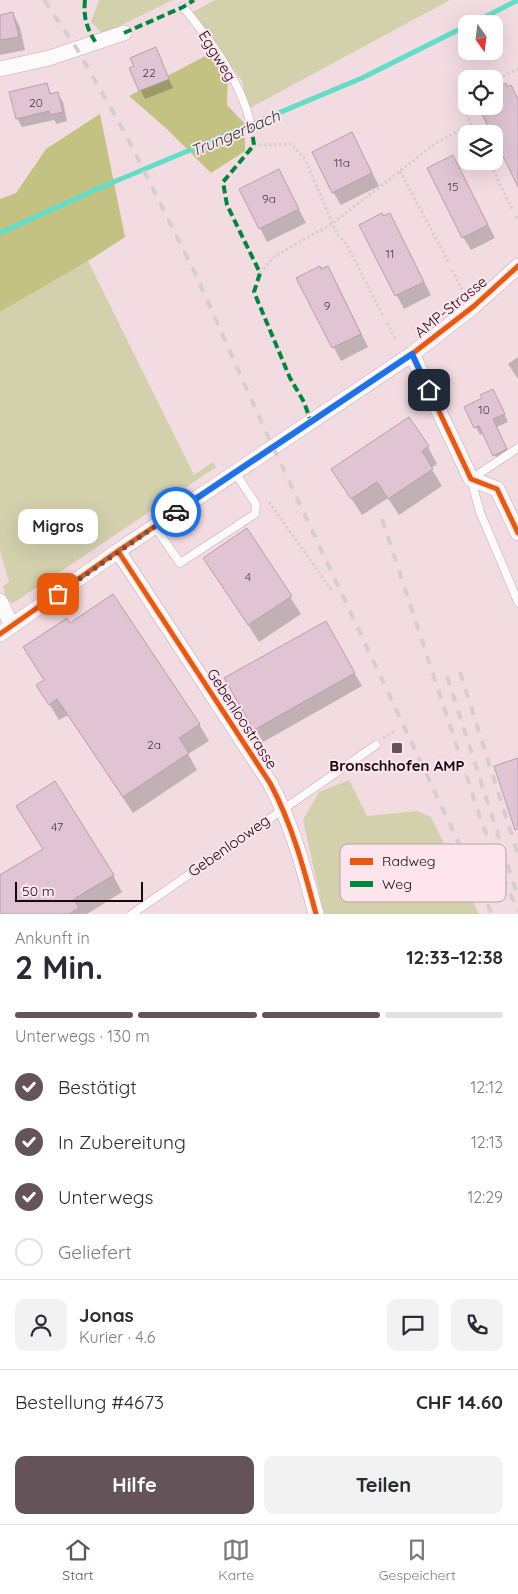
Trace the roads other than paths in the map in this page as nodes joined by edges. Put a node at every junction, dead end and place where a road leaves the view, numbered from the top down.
1 (183, 7) dead end
2 (124, 33) dead end
3 (0, 69) edge
4 (251, 125) dead end
5 (518, 266) edge
6 (412, 354) junction
7 (518, 448) edge
8 (235, 473) junction
9 (471, 479) junction
10 (155, 527) junction
11 (518, 533) edge
12 (118, 552) junction
13 (0, 601) edge
14 (518, 602) edge
15 (6, 630) edge
16 (376, 745) dead end
17 (283, 808) junction
18 (132, 914) edge
19 (316, 914) edge

1 - 4 lane, Eggweg
2 - 3 street
5 - 6 street, AMP-Strasse
6 - 8 street, AMP-Strasse
6 - 9 street
7 - 9 lane
8 - 10 street, AMP-Strasse
8 - 10 lane
9 - 11 street
9 - 14 lane
10 - 12 street, AMP-Strasse
12 - 15 street, AMP-Strasse
12 - 17 street, Gebenloostrasse
13 - 15 street
16 - 17 lane, Gebenlooweg
17 - 18 lane, Gebenlooweg
17 - 19 street, Gebenloostrasse

